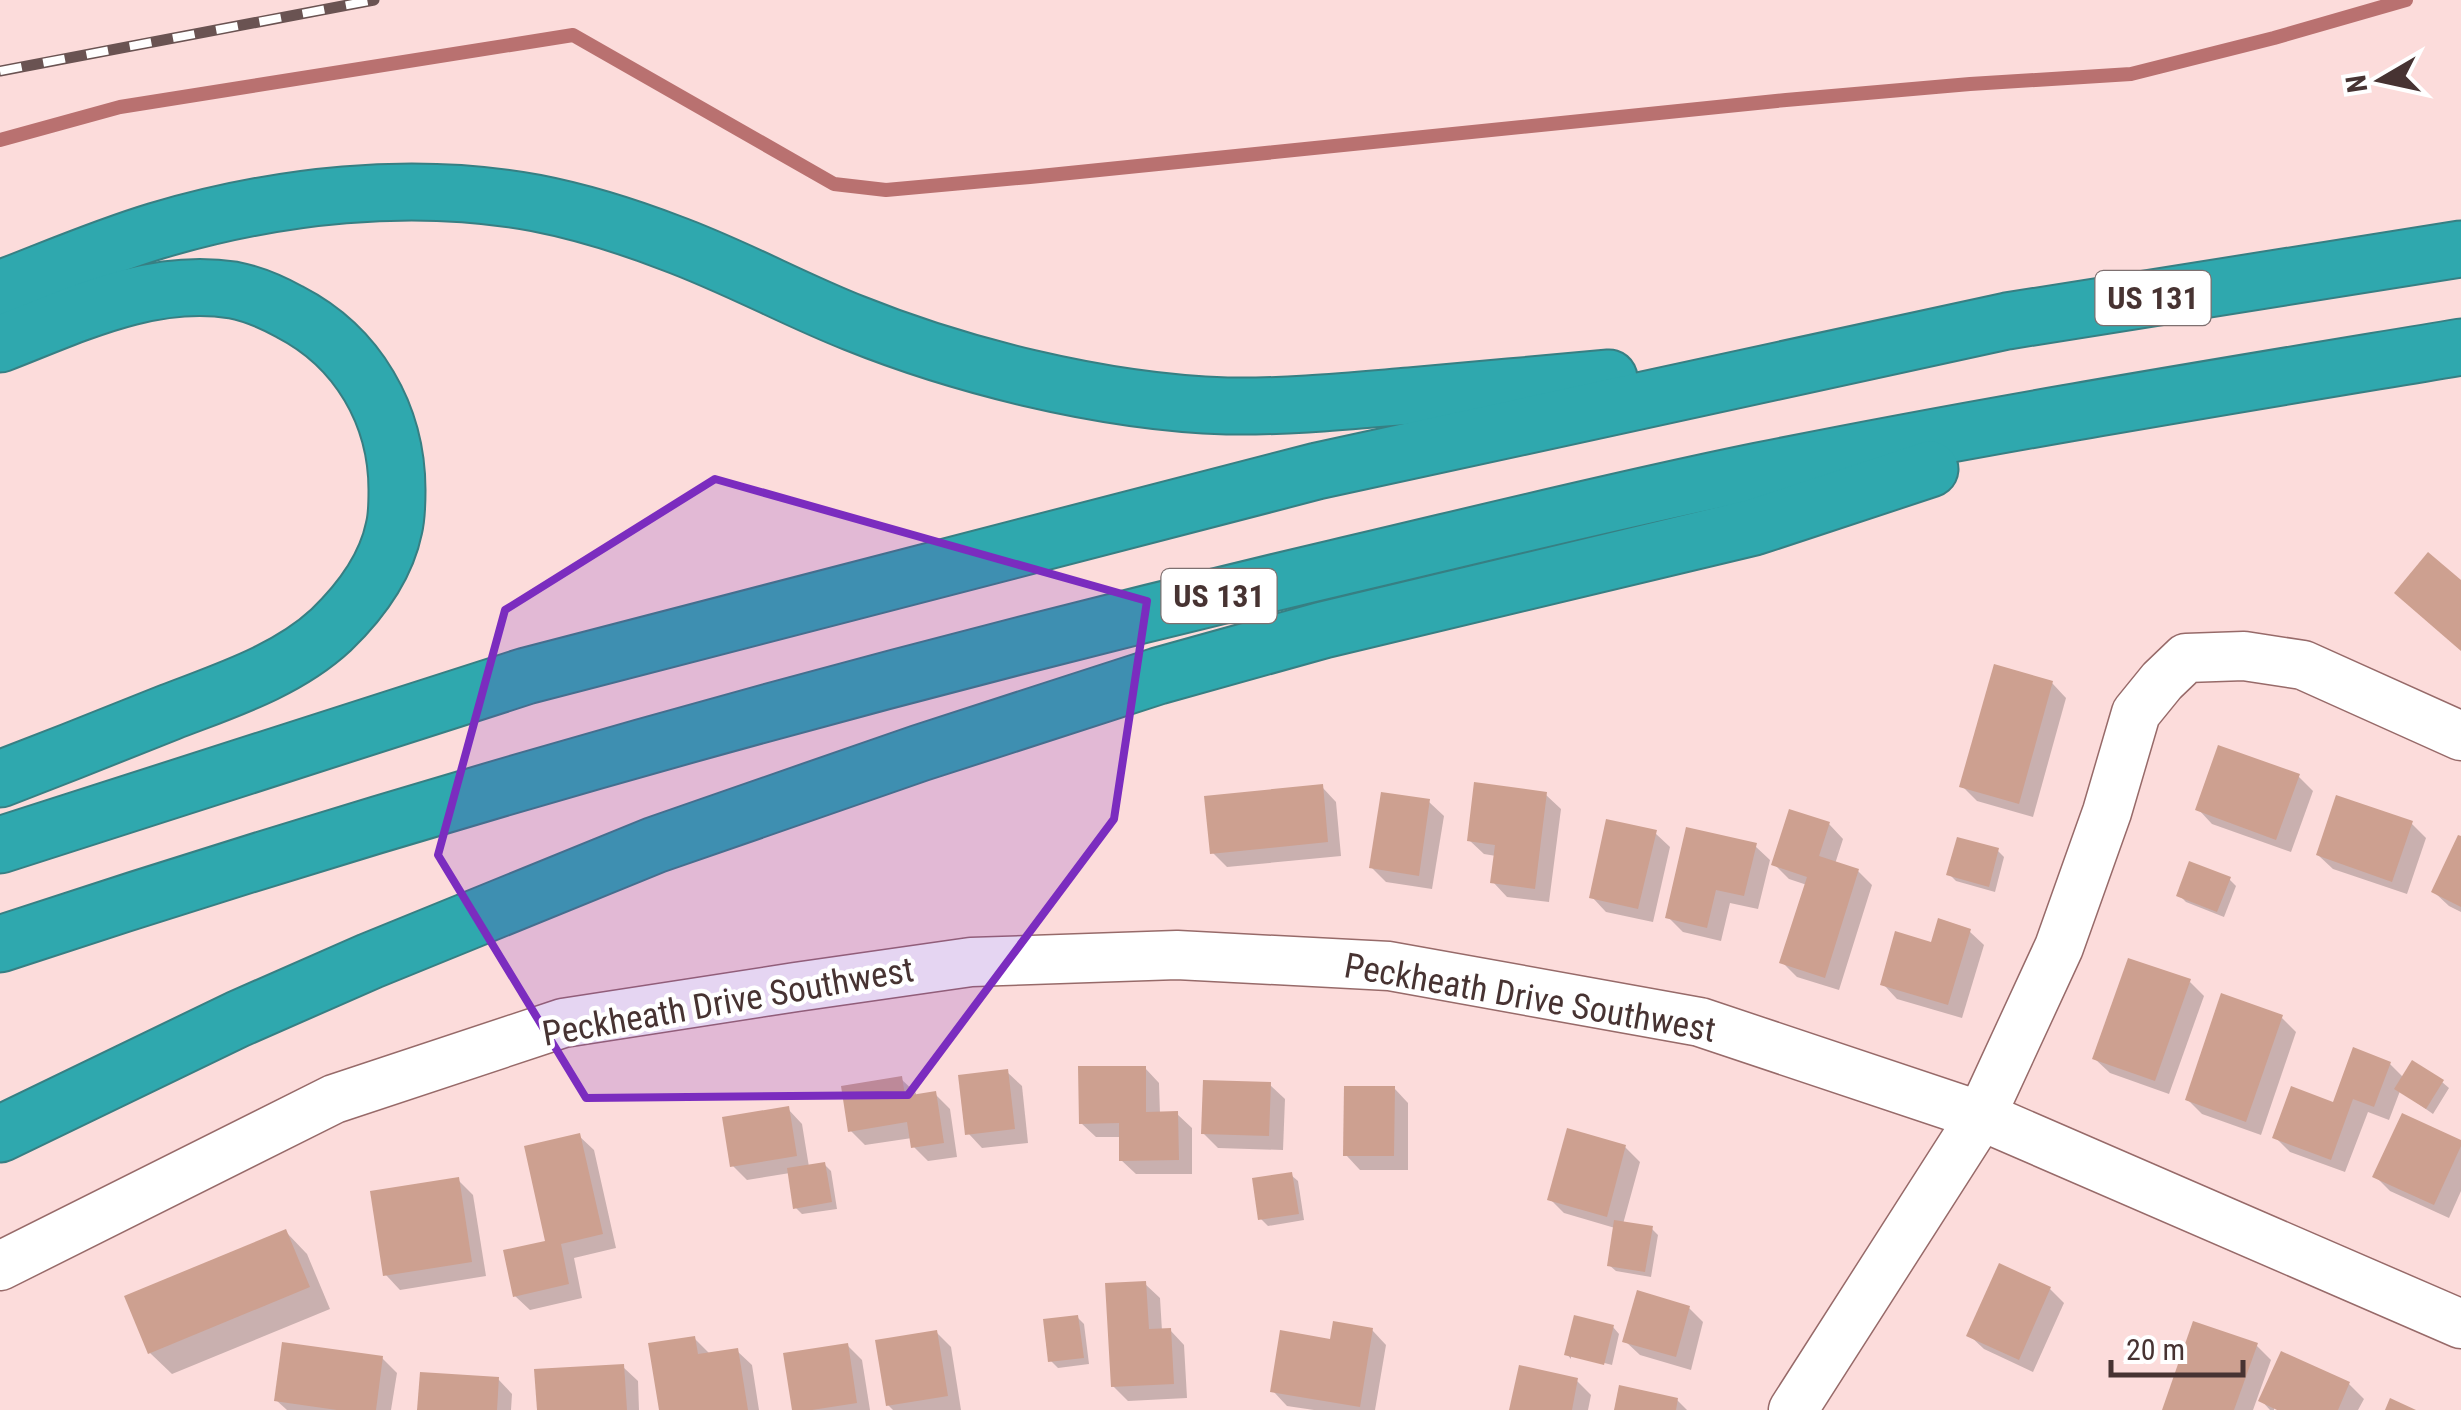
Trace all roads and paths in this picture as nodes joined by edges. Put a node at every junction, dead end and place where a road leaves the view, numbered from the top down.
1 (2461, 249) edge
2 (0, 288) edge
3 (0, 344) edge
4 (2461, 347) edge
5 (1846, 358) junction
6 (2135, 401) junction
7 (2461, 736) edge
8 (0, 779) edge
9 (0, 845) edge
10 (0, 944) edge
11 (1981, 1116) junction
12 (0, 1134) edge
13 (0, 1266) edge
14 (2461, 1324) edge
15 (1793, 1410) edge

1 - 5 highway, US 131
2 - 5 highway
3 - 8 highway
4 - 6 highway, US 131
5 - 9 highway, US 131
6 - 10 highway, US 131
6 - 12 highway
7 - 11 street
11 - 13 street, Peckheath Drive Southwest
11 - 14 street, Peckheath Drive Southwest
11 - 15 street

